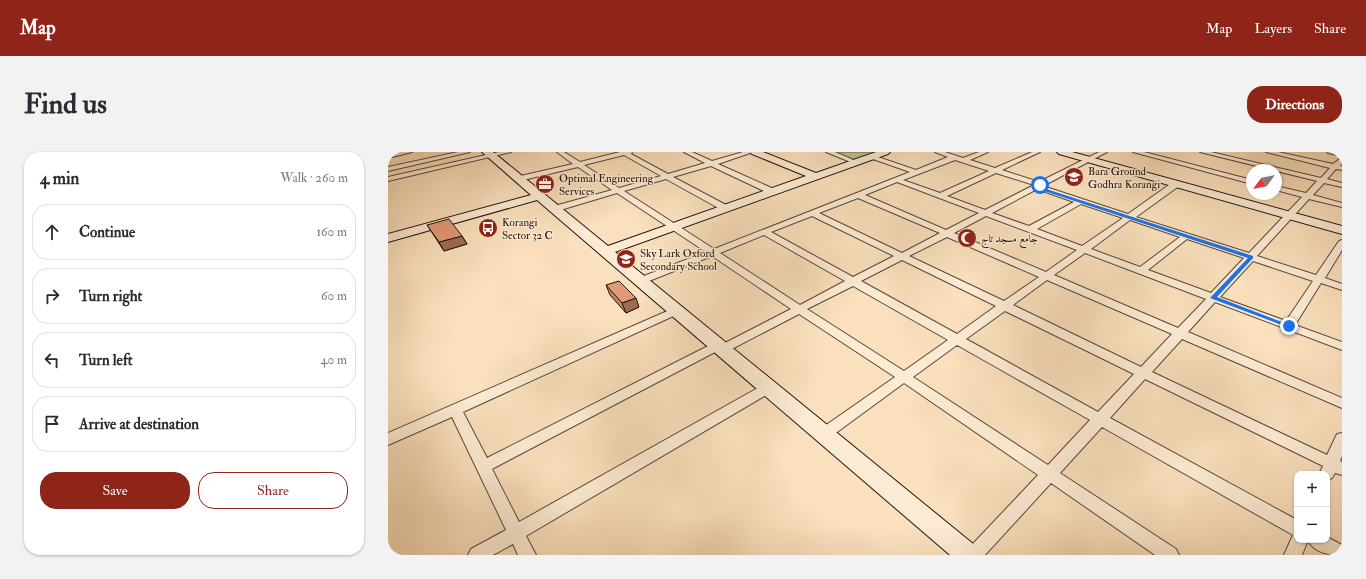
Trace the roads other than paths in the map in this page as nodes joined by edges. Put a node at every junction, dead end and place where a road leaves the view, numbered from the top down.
1 (409, 152) edge
2 (467, 152) edge
3 (508, 152) edge
4 (560, 152) edge
5 (626, 152) edge
6 (688, 152) edge
7 (750, 152) edge
8 (755, 152) edge
9 (829, 152) edge
10 (885, 152) edge
11 (938, 152) edge
12 (985, 152) edge
13 (1037, 152) edge
14 (1062, 152) edge
15 (1104, 152) edge
16 (1136, 152) edge
17 (1203, 152) edge
18 (1269, 152) edge
19 (1330, 152) edge
20 (489, 154) edge
21 (1342, 154) edge
22 (388, 156) edge
23 (872, 157) junction
24 (955, 157) junction
25 (964, 160) junction
26 (1089, 160) junction
27 (1214, 160) edge
28 (855, 162) junction
29 (711, 163) junction
30 (579, 164) junction
31 (1340, 165) edge
32 (388, 169) edge
33 (996, 171) junction
34 (916, 172) junction
35 (667, 176) junction
36 (814, 176) junction
37 (388, 179) edge
38 (519, 179) junction
39 (1246, 179) edge
40 (897, 180) junction
41 (1322, 180) junction
42 (1176, 184) junction
43 (1342, 185) edge
44 (1038, 186) junction
45 (618, 190) junction
46 (1282, 190) edge
47 (771, 191) junction
48 (539, 196) junction
49 (858, 196) junction
50 (940, 196) junction
51 (1307, 196) junction
52 (1081, 201) junction
53 (1342, 205) edge
54 (725, 208) junction
55 (554, 209) junction
56 (812, 213) junction
57 (986, 213) junction
58 (1290, 215) junction
59 (1129, 217) junction
60 (673, 226) junction
61 (1030, 229) junction
62 (1342, 230) edge
63 (764, 232) junction
64 (946, 233) junction
65 (1186, 236) junction
66 (388, 238) edge
67 (1342, 243) edge
68 (1084, 249) junction
69 (605, 251) junction
70 (712, 252) junction
71 (902, 256) junction
72 (1251, 257) junction
73 (1141, 271) junction
74 (1046, 276) junction
75 (1319, 279) junction
76 (640, 281) junction
77 (853, 281) junction
78 (1342, 287) edge
79 (1213, 298) junction
80 (1004, 306) junction
81 (799, 309) junction
82 (676, 311) junction
83 (1289, 326) junction
84 (1180, 333) junction
85 (957, 339) junction
86 (1342, 346) edge
87 (720, 347) junction
88 (1143, 373) junction
89 (904, 377) junction
90 (768, 388) junction
91 (1342, 403) edge
92 (455, 410) junction
93 (1100, 419) junction
94 (824, 434) junction
95 (1342, 438) edge
96 (388, 439) edge
97 (483, 467) junction
98 (1333, 469) edge
99 (1049, 475) junction
100 (1294, 527) edge
101 (516, 533) junction
102 (1299, 543) edge
103 (1322, 543) edge
104 (1342, 554) edge
105 (478, 555) edge
106 (527, 555) edge
107 (968, 555) edge
108 (974, 555) edge
109 (1170, 555) edge
110 (1293, 555) edge

1 - 22 street
2 - 32 street
3 - 20 street
4 - 30 street
5 - 30 street
5 - 35 street
6 - 29 street
7 - 29 street
8 - 36 street
9 - 28 street
10 - 23 street
11 - 24 street
12 - 25 street
13 - 33 street
14 - 26 street
15 - 26 street
16 - 27 street
17 - 27 street
18 - 31 street
19 - 21 street
20 - 37 street
20 - 38 street
23 - 28 street
23 - 34 street
24 - 25 street
24 - 34 street
25 - 33 street
26 - 42 street
26 - 44 street
27 - 39 street
27 - 41 street
28 - 36 street
29 - 35 street
29 - 47 street
30 - 38 street
30 - 45 street
31 - 41 street
33 - 44 street
33 - 50 street
34 - 40 street
35 - 45 street
35 - 54 street
36 - 47 street
38 - 48 street
40 - 49 street
40 - 50 street
41 - 43 street
41 - 51 street
42 - 58 street
42 - 59 street
44 - 52 street
44 - 57 street
45 - 55 street
45 - 60 street
46 - 51 street
47 - 54 street
48 - 55 street
48 - 66 street
49 - 56 street
49 - 64 street
50 - 57 street
51 - 53 street
51 - 58 street
52 - 59 street
52 - 61 street
54 - 60 street
55 - 69 street
56 - 63 street
56 - 71 street
57 - 61 street
57 - 64 street
58 - 62 street
58 - 72 street
59 - 65 street
59 - 68 street
60 - 69 street
60 - 70 street
61 - 68 street
63 - 70 street
63 - 77 street
64 - 71 street
64 - 74 street
65 - 72 street
65 - 73 street
67 - 75 street
68 - 73 street
68 - 74 street
69 - 76 street
70 - 76 street
70 - 81 street
71 - 77 street
71 - 80 street
72 - 75 street
72 - 79 street
73 - 79 street
74 - 80 street
74 - 84 street
75 - 78 street
75 - 83 street
76 - 82 street
77 - 81 street
77 - 85 street
79 - 83 street
79 - 84 street
80 - 85 street
80 - 88 street
81 - 87 street
81 - 89 street
82 - 87 street
82 - 92 street
83 - 86 street
84 - 88 street
84 - 91 street
85 - 89 street
85 - 93 street
87 - 90 street
87 - 97 street
88 - 93 street
88 - 98 street
89 - 94 street
89 - 99 street
90 - 94 street
90 - 101 street
92 - 96 street
92 - 97 street
93 - 99 street
93 - 100 street
94 - 107 street
95 - 98 street
97 - 101 street
99 - 108 street
99 - 109 street
101 - 105 street
101 - 106 street
102 - 110 street
103 - 104 street

